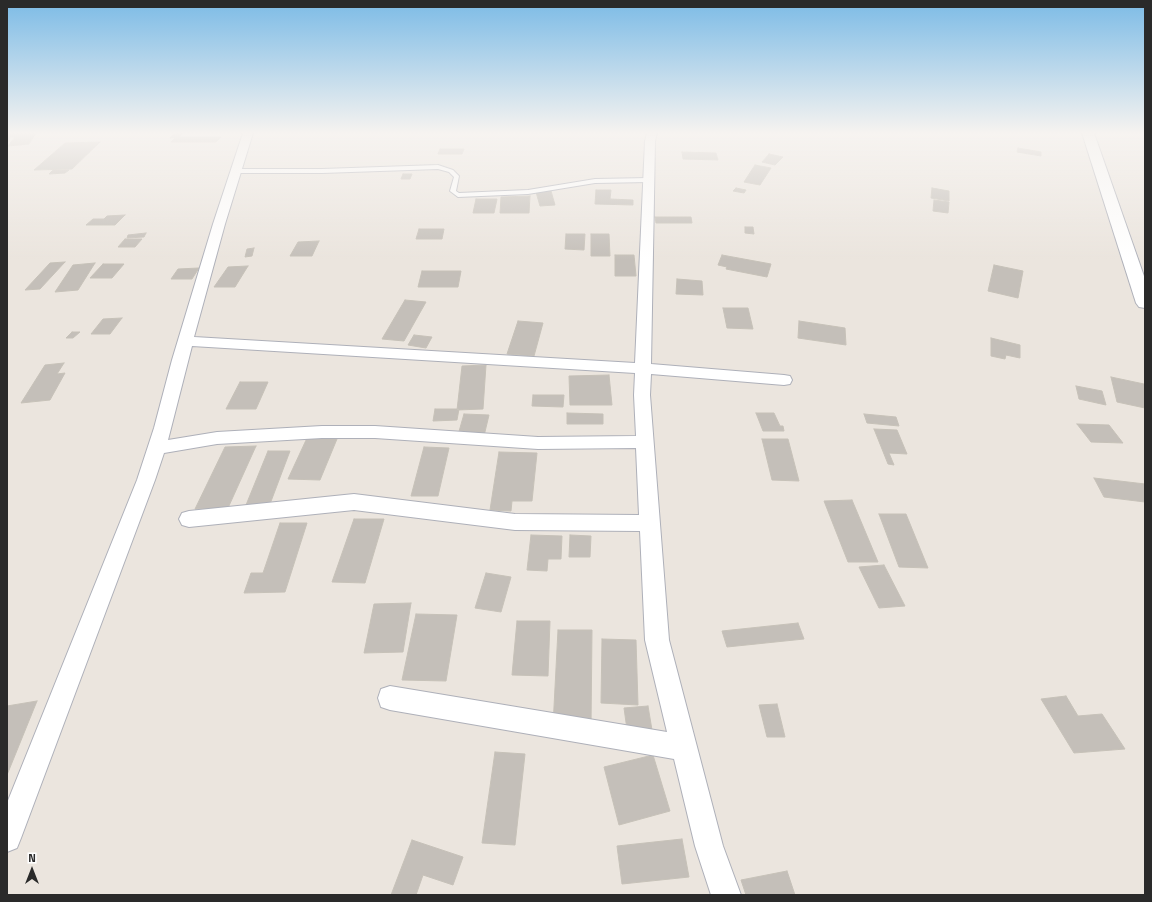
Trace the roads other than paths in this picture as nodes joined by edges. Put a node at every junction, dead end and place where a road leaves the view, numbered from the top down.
1 (235, 175) edge
2 (455, 175) edge
3 (649, 175) edge
4 (1102, 175) edge
5 (649, 180) junction
6 (1145, 303) edge
7 (186, 341) junction
8 (642, 368) junction
9 (784, 380) dead end
10 (644, 442) junction
11 (156, 448) junction
12 (189, 519) dead end
13 (649, 523) junction
14 (390, 698) dead end
15 (684, 748) junction
16 (7, 838) edge
17 (726, 895) edge

1 - 7 street
2 - 5 lane
3 - 5 street
4 - 6 street
5 - 8 street
7 - 8 street
7 - 11 street
8 - 9 street
8 - 10 street
10 - 11 street
10 - 13 street
11 - 16 street
12 - 13 street
13 - 15 street
14 - 15 street
15 - 17 street

